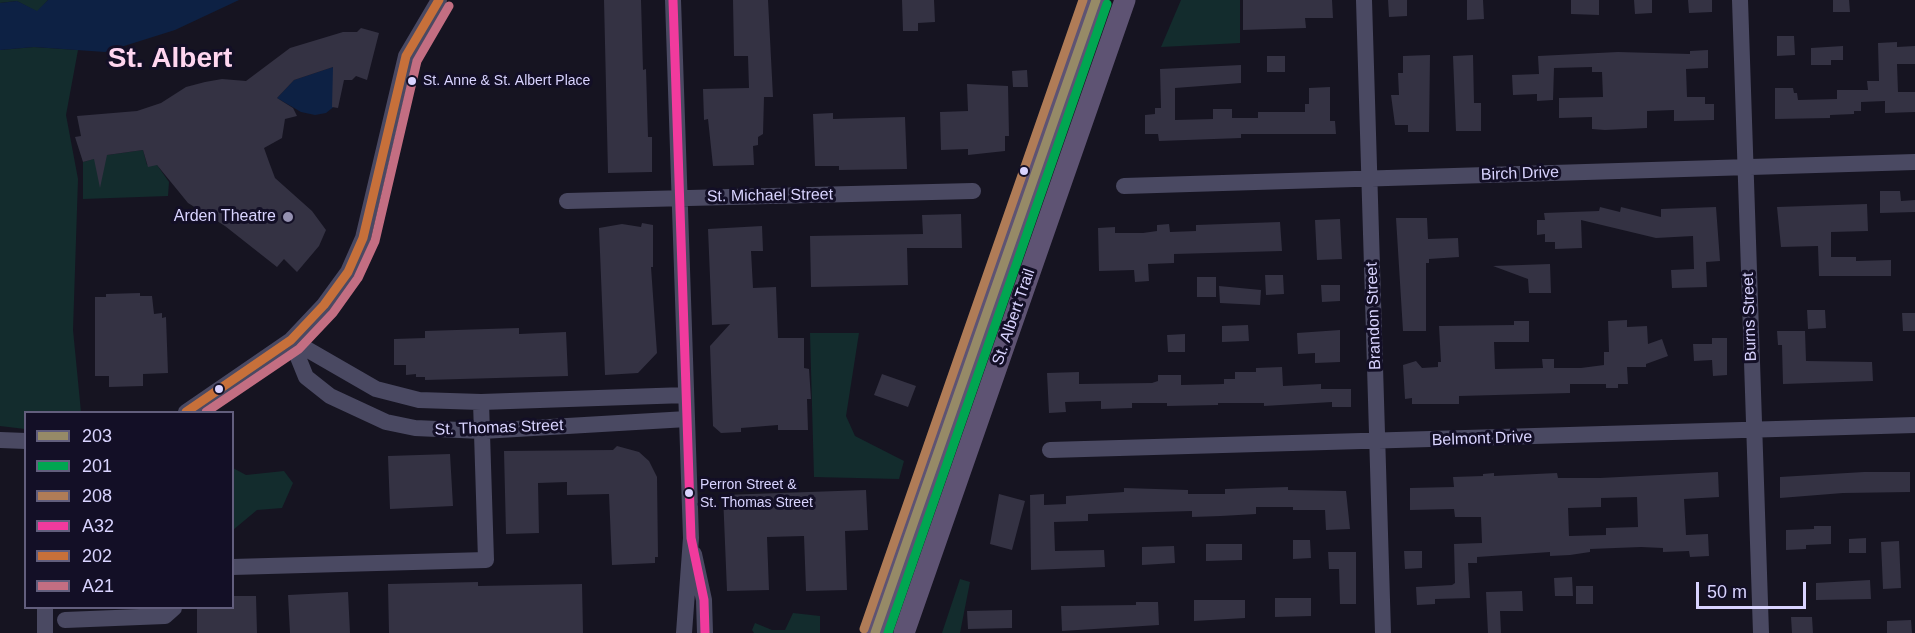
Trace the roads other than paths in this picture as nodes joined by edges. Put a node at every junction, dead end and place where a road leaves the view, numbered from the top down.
1 (439, 0) edge
2 (673, 0) edge
3 (1096, 0) edge
4 (1364, 0) edge
5 (1740, 0) edge
6 (1126, 3) edge
7 (1915, 162) edge
8 (1744, 167) junction
9 (1369, 178) junction
10 (1124, 186) dead end
11 (973, 191) dead end
12 (679, 198) junction
13 (567, 201) dead end
14 (291, 340) junction
15 (213, 394) junction
16 (686, 395) junction
17 (480, 402) junction
18 (188, 411) edge
19 (203, 411) edge
20 (687, 419) junction
21 (1915, 425) edge
22 (1753, 430) junction
23 (482, 431) junction
24 (0, 440) edge
25 (24, 442) edge
26 (1377, 442) junction
27 (1050, 450) dead end
28 (691, 538) junction
29 (234, 567) edge
30 (45, 609) edge
31 (173, 609) edge
32 (65, 620) edge
33 (45, 633) edge
34 (684, 633) edge
35 (705, 633) edge
36 (875, 633) edge
37 (904, 633) edge
38 (1383, 633) edge
39 (1761, 633) edge

1 - 14 street
2 - 12 street
3 - 36 main road, St. Albert Trail
4 - 9 street, Brandon Street
5 - 8 street, Burns Street
6 - 37 main road, St. Albert Trail
7 - 8 street, Birch Drive
8 - 9 street, Birch Drive
8 - 22 street, Burns Street
9 - 10 street, Birch Drive
9 - 26 street, Brandon Street
11 - 12 street, St. Michael Street
12 - 13 street, St. Michael Street
12 - 16 street
14 - 15 street
14 - 17 street, St. Thomas Street
14 - 23 street, St. Thomas Street
15 - 18 street
15 - 19 street
16 - 17 street, St. Thomas Street
16 - 20 street
17 - 23 street
20 - 23 street, St. Thomas Street
20 - 28 street
21 - 22 street, Belmont Drive
22 - 26 street, Belmont Drive
22 - 39 street, Burns Street
23 - 29 street
24 - 25 street
26 - 27 street, Belmont Drive
26 - 38 street, Brandon Street
28 - 34 street
28 - 35 street
30 - 33 street
31 - 32 street

